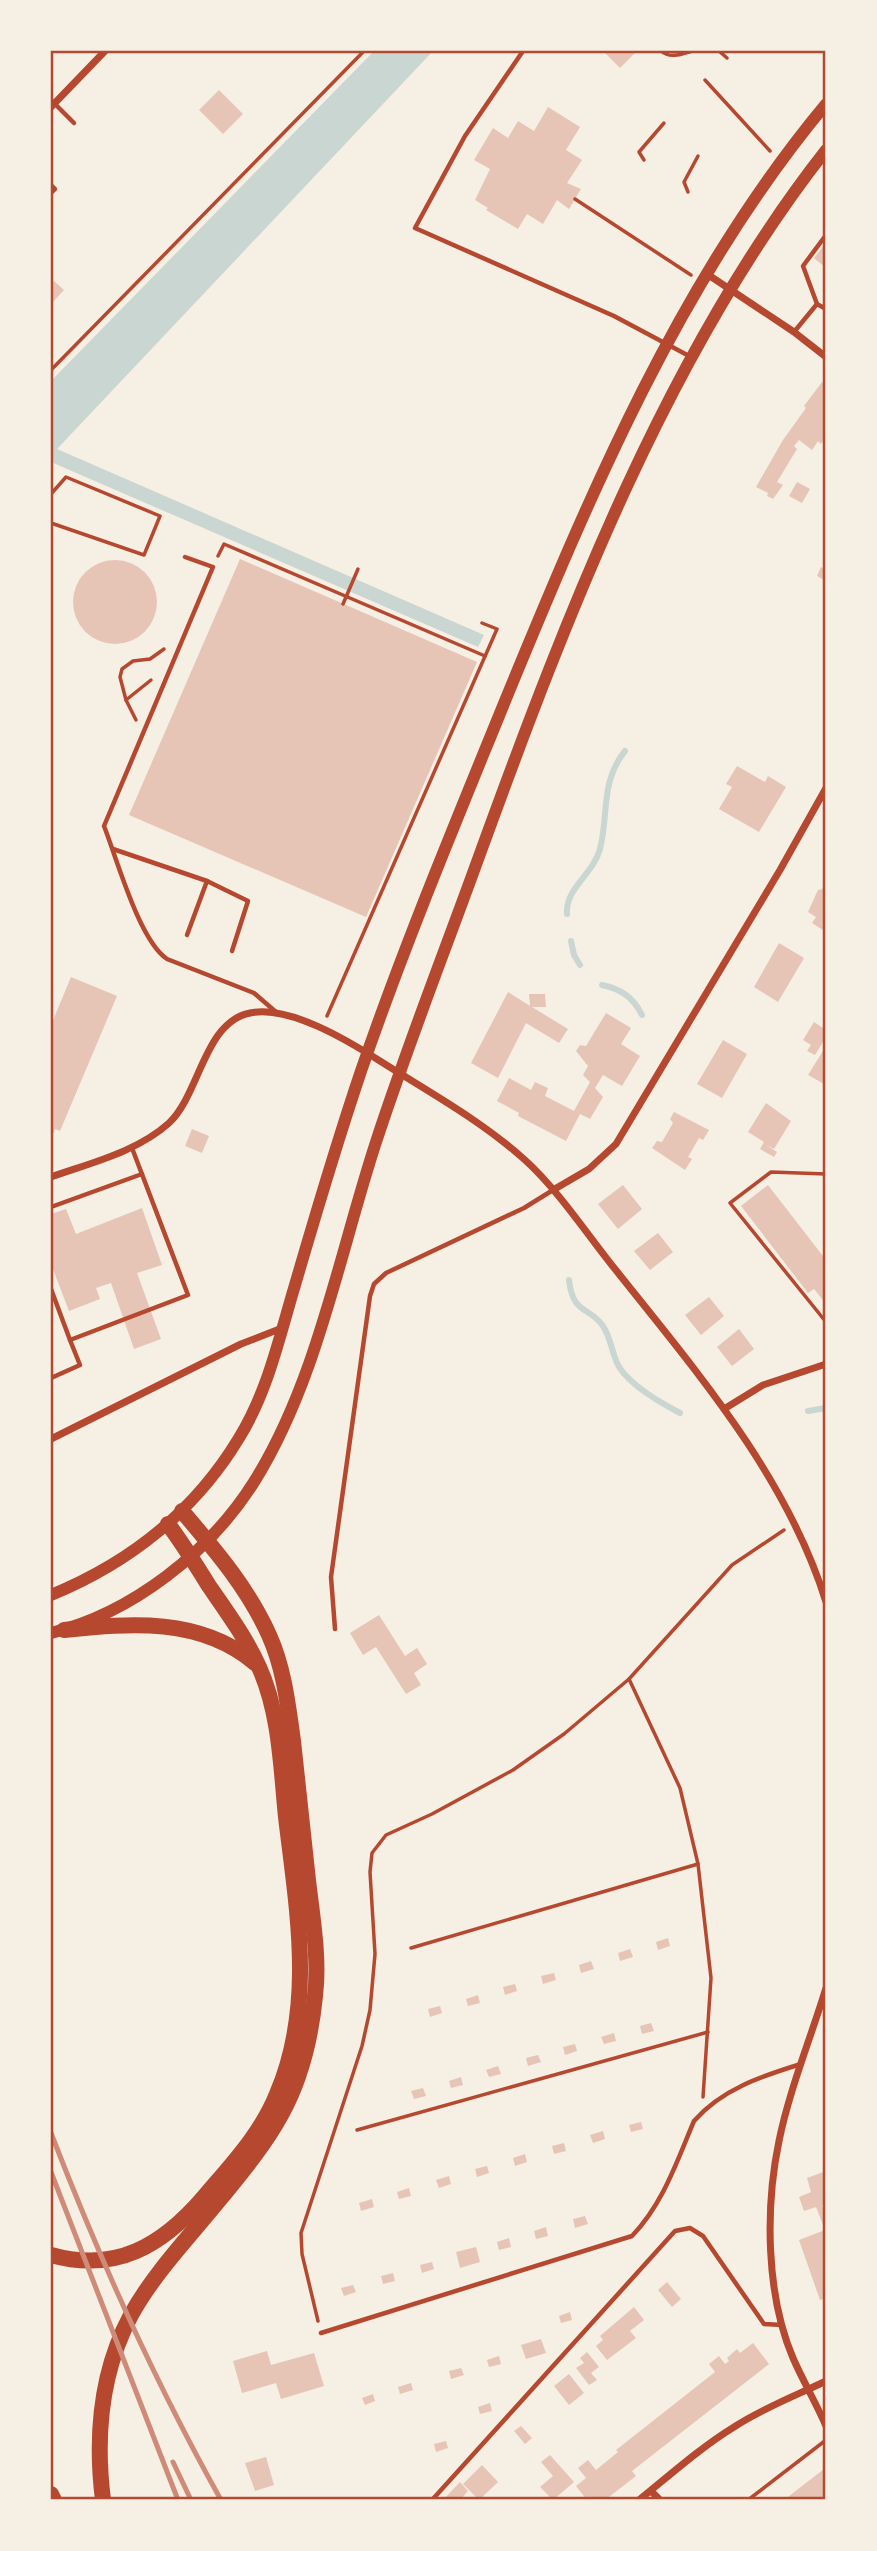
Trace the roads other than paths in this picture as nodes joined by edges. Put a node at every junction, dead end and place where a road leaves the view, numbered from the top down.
1 (105, 51) edge
2 (523, 51) edge
3 (52, 103) edge
4 (826, 104) edge
5 (74, 122) dead end
6 (826, 150) edge
7 (51, 185) edge
8 (51, 193) edge
9 (826, 235) edge
10 (704, 278) junction
11 (730, 290) junction
12 (817, 303) junction
13 (826, 309) edge
14 (794, 332) junction
15 (667, 342) junction
16 (692, 357) junction
17 (826, 357) edge
18 (185, 557) dead end
19 (826, 788) edge
20 (113, 849) junction
21 (207, 881) junction
22 (187, 935) dead end
23 (232, 951) dead end
24 (276, 1012) junction
25 (367, 1053) junction
26 (400, 1074) junction
27 (132, 1147) junction
28 (142, 1174) junction
29 (51, 1177) edge
30 (552, 1190) junction
31 (51, 1207) edge
32 (51, 1289) edge
33 (282, 1328) junction
34 (70, 1340) junction
35 (826, 1364) edge
36 (51, 1378) edge
37 (724, 1409) junction
38 (51, 1439) edge
39 (182, 1511) junction
40 (168, 1524) junction
41 (207, 1540) junction
42 (190, 1555) junction
43 (51, 1595) edge
44 (826, 1602) edge
45 (335, 1629) dead end
46 (57, 1631) edge
47 (259, 1667) junction
48 (826, 1987) edge
49 (802, 2064) junction
50 (51, 2255) edge
51 (783, 2325) junction
52 (321, 2333) road end
53 (826, 2381) edge
54 (809, 2389) junction
55 (826, 2426) edge
56 (651, 2491) junction
57 (51, 2494) edge
58 (54, 2500) edge
59 (103, 2500) edge
60 (432, 2500) edge
61 (639, 2500) edge
62 (660, 2500) edge

1 - 3 street
2 - 15 lane
3 - 5 lane
4 - 10 main road
6 - 11 main road
7 - 8 lane
9 - 12 lane
10 - 11 street
10 - 15 main road
11 - 14 street
11 - 16 main road
12 - 13 lane
12 - 14 lane
14 - 17 street
15 - 16 lane
15 - 25 main road
16 - 26 main road
18 - 20 lane
19 - 30 street
20 - 21 lane
20 - 24 lane
21 - 22 lane
21 - 23 lane
24 - 25 street
24 - 27 street
25 - 26 street
25 - 33 main road
26 - 30 street
26 - 41 main road
27 - 28 lane
27 - 29 street
28 - 31 lane
28 - 34 lane
30 - 37 street
30 - 45 lane
32 - 34 lane
33 - 38 street
33 - 39 main road
34 - 36 lane
35 - 37 street
37 - 44 street
39 - 40 main road
39 - 41 highway
40 - 42 highway
40 - 43 main road
41 - 42 main road
41 - 59 highway
42 - 46 main road
42 - 47 highway
46 - 47 highway
47 - 50 highway
48 - 49 street
49 - 51 street
49 - 52 lane
51 - 54 street
51 - 60 lane
53 - 54 street
54 - 55 street
54 - 56 street
56 - 61 street
56 - 62 street
57 - 58 highway

